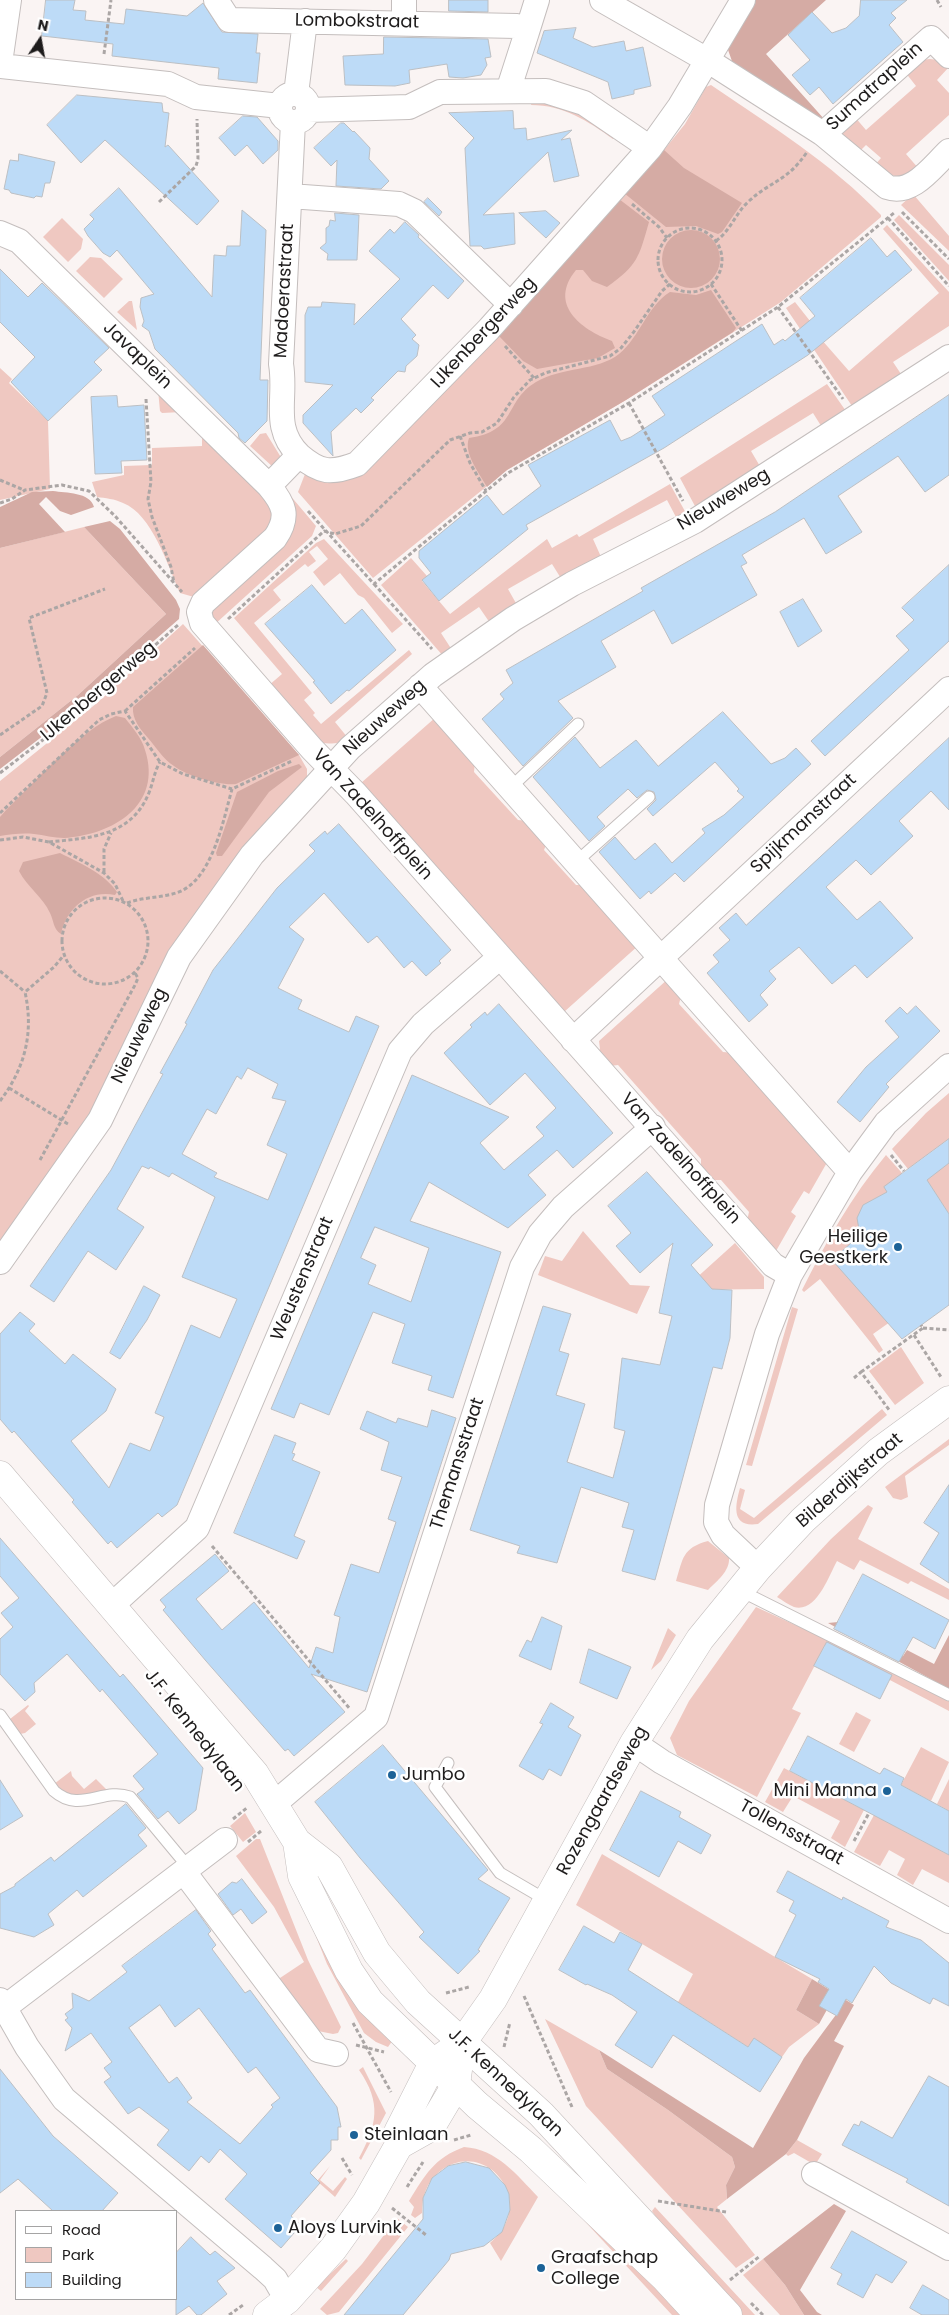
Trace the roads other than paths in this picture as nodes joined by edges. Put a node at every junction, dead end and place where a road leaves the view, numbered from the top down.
1 (10, 0) edge
2 (216, 0) edge
3 (537, 0) edge
4 (602, 0) edge
5 (743, 0) edge
6 (404, 11) edge
7 (305, 21) junction
8 (517, 29) junction
9 (949, 56) edge
10 (707, 60) junction
11 (0, 65) edge
12 (508, 91) junction
13 (294, 108) junction
14 (816, 141) junction
15 (650, 148) junction
16 (949, 151) edge
17 (290, 196) junction
18 (0, 233) edge
19 (512, 305) junction
20 (949, 357) edge
21 (299, 455) junction
22 (274, 481) junction
23 (420, 686) junction
24 (949, 689) edge
25 (578, 724) dead end
26 (331, 769) junction
27 (510, 788) junction
28 (648, 796) dead end
29 (575, 863) junction
30 (500, 958) junction
31 (659, 958) junction
32 (573, 1040) junction
33 (949, 1066) edge
34 (653, 1127) junction
35 (850, 1172) junction
36 (0, 1262) edge
37 (790, 1275) junction
38 (947, 1391) edge
39 (0, 1475) edge
40 (758, 1568) junction
41 (740, 1590) junction
42 (112, 1605) junction
43 (949, 1695) edge
44 (0, 1715) edge
45 (634, 1743) junction
46 (448, 1763) dead end
47 (259, 1810) junction
48 (226, 1840) dead end
49 (297, 1842) junction
50 (186, 1870) junction
51 (548, 1900) junction
52 (949, 1921) edge
53 (1, 2006) edge
54 (462, 2043) junction
55 (336, 2054) dead end
56 (433, 2063) junction
57 (456, 2085) junction
58 (402, 2132) junction
59 (814, 2174) dead end
60 (949, 2248) edge
61 (277, 2308) edge
62 (699, 2315) edge
63 (728, 2315) edge

1 - 11 street
2 - 7 street, Lombokstraat
3 - 8 street
4 - 10 street, Sumatraplein
5 - 10 street, IJkenbergerweg
6 - 7 street, Lombokstraat
6 - 8 street, Lombokstraat
7 - 13 street, Madoerastraat
8 - 12 street
9 - 14 street, Sumatraplein
10 - 14 street, Sumatraplein
10 - 15 street, IJkenbergerweg
11 - 13 street
12 - 13 street
12 - 15 street
13 - 17 street, Madoerastraat
14 - 16 street, Sumatraplein
15 - 19 street, IJkenbergerweg
17 - 19 street
17 - 21 street, Madoerastraat
18 - 22 street, Javaplein
19 - 21 street, IJkenbergerweg
20 - 23 street, Nieuweweg
21 - 22 street
22 - 26 street, Van Zadelhoffplein
23 - 26 street, Nieuweweg
23 - 27 street
24 - 31 street, Spijkmanstraat
25 - 27 lane
26 - 30 street, Van Zadelhoffplein
26 - 36 street, Nieuweweg
27 - 29 street
28 - 29 lane
29 - 31 street
30 - 32 street, Van Zadelhoffplein
30 - 42 street, Weustenstraat
31 - 32 street
31 - 35 street
32 - 34 street, Van Zadelhoffplein
33 - 35 street
34 - 37 street, Van Zadelhoffplein
34 - 47 street, Themansstraat
35 - 37 street
37 - 40 street
38 - 40 main road, Bilderdijkstraat
39 - 42 main road, J.F. Kennedylaan
40 - 41 main road, Rozengaardseweg
41 - 43 lane
41 - 45 main road, Rozengaardseweg
42 - 47 main road, J.F. Kennedylaan
44 - 50 lane
45 - 51 main road, Rozengaardseweg
45 - 52 street, Tollensstraat
46 - 51 lane
47 - 49 main road, J.F. Kennedylaan
48 - 50 street
49 - 54 main road, J.F. Kennedylaan
49 - 56 main road, J.F. Kennedylaan
50 - 53 street
50 - 55 street
51 - 54 main road, Rozengaardseweg
53 - 61 street
54 - 56 main road, Rozengaardseweg
54 - 57 main road, Rozengaardseweg
54 - 63 main road, J.F. Kennedylaan
56 - 57 main road, J.F. Kennedylaan
56 - 58 main road, Rozengaardseweg
57 - 58 main road, Rozengaardseweg
57 - 62 main road, J.F. Kennedylaan
58 - 61 main road, Rozengaardseweg
59 - 60 street

